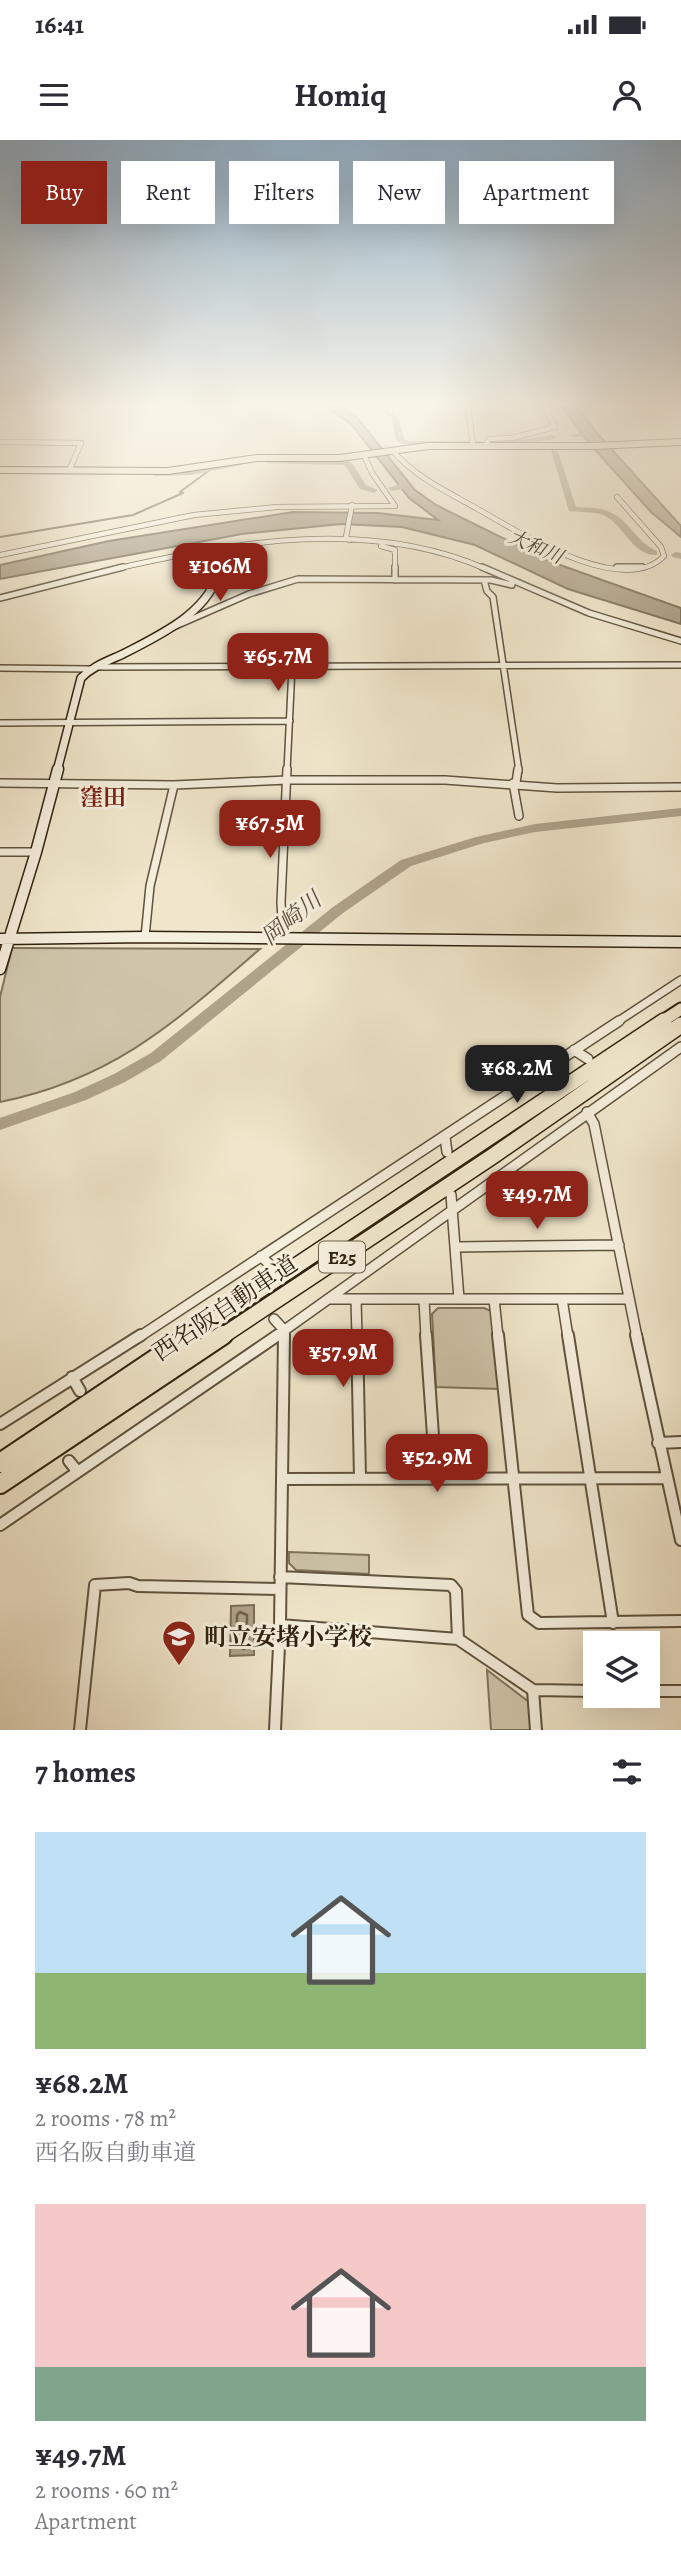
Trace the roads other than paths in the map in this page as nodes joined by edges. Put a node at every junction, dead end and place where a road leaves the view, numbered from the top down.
1 (378, 481) edge
2 (429, 481) edge
3 (617, 497) dead end
4 (351, 506) junction
5 (346, 539) junction
6 (225, 548) junction
7 (0, 555) edge
8 (394, 580) junction
9 (484, 580) junction
10 (541, 594) junction
11 (0, 598) edge
12 (170, 629) junction
13 (681, 641) edge
14 (681, 665) edge
15 (504, 666) junction
16 (292, 667) junction
17 (0, 668) edge
18 (92, 668) junction
19 (290, 722) junction
20 (0, 723) edge
21 (71, 723) junction
22 (287, 780) junction
23 (0, 783) edge
24 (515, 783) junction
25 (54, 784) junction
26 (174, 785) junction
27 (681, 787) edge
28 (519, 816) dead end
29 (0, 852) edge
30 (36, 852) junction
31 (145, 937) junction
32 (4, 939) edge
33 (283, 940) junction
34 (681, 942) edge
35 (0, 969) edge
36 (681, 980) edge
37 (681, 1009) edge
38 (681, 1025) edge
39 (681, 1047) edge
40 (574, 1050) junction
41 (588, 1059) dead end
42 (587, 1112) junction
43 (445, 1137) junction
44 (447, 1153) dead end
45 (451, 1195) dead end
46 (451, 1213) junction
47 (619, 1245) junction
48 (456, 1247) junction
49 (261, 1256) junction
50 (274, 1269) dead end
51 (327, 1299) junction
52 (356, 1299) junction
53 (459, 1299) junction
54 (494, 1299) junction
55 (562, 1299) junction
56 (629, 1299) junction
57 (424, 1300) junction
58 (274, 1319) dead end
59 (284, 1330) junction
60 (72, 1377) junction
61 (80, 1391) dead end
62 (0, 1424) edge
63 (681, 1442) edge
64 (658, 1443) junction
65 (69, 1461) dead end
66 (0, 1463) edge
67 (77, 1471) junction
68 (591, 1477) junction
69 (360, 1478) junction
70 (667, 1478) junction
71 (282, 1479) junction
72 (436, 1479) junction
73 (514, 1479) junction
74 (0, 1484) edge
75 (0, 1525) edge
76 (681, 1540) edge
77 (280, 1583) junction
78 (681, 1621) edge
79 (613, 1623) junction
80 (280, 1625) junction
81 (458, 1639) junction
82 (533, 1690) junction
83 (583, 1690) edge
84 (660, 1691) edge
85 (681, 1691) edge
86 (80, 1730) edge
87 (275, 1730) edge
88 (536, 1730) edge

1 - 4 street
2 - 3 street
4 - 5 street
4 - 7 street
5 - 6 street
5 - 8 street
5 - 10 street
6 - 11 street
6 - 12 street
8 - 9 street
8 - 12 street
9 - 10 street
9 - 15 street
10 - 13 street
12 - 18 street
14 - 15 street
15 - 16 street
15 - 24 street
16 - 18 street
16 - 19 street
17 - 18 street
18 - 21 street
19 - 21 street
19 - 22 street
20 - 21 street
21 - 25 street
22 - 24 street
22 - 26 street
22 - 33 street
23 - 25 street
24 - 27 street
24 - 28 street
25 - 26 street
25 - 30 street
26 - 31 street
29 - 30 street
30 - 32 street
31 - 32 street
31 - 33 street
32 - 35 street
33 - 34 street
36 - 40 street
37 - 66 highway, 西名阪自動車道 / E25
38 - 74 highway, 西名阪自動車道 / E25
39 - 42 street
40 - 41 street
40 - 43 street
42 - 46 street
42 - 47 street
43 - 44 street
43 - 49 street
45 - 46 street
46 - 48 street
46 - 51 street
47 - 48 street
47 - 56 street
48 - 53 street
49 - 50 street
49 - 60 street
51 - 52 street
51 - 59 street
52 - 57 street
52 - 69 street
53 - 54 street
53 - 57 street
54 - 55 street
54 - 73 street
55 - 56 street
55 - 68 street
56 - 64 street
57 - 72 street
58 - 59 street
59 - 67 street
59 - 71 street
60 - 61 street
60 - 62 street
63 - 64 street
64 - 70 street
65 - 67 street
67 - 75 street
68 - 70 street
68 - 73 street
68 - 79 street
69 - 71 street
69 - 72 street
70 - 76 street
71 - 77 street
72 - 73 street
73 - 79 street
77 - 80 street
77 - 81 street
77 - 86 street
78 - 79 street
80 - 81 street
80 - 87 street
81 - 82 street
82 - 83 street
82 - 88 street
84 - 85 street

